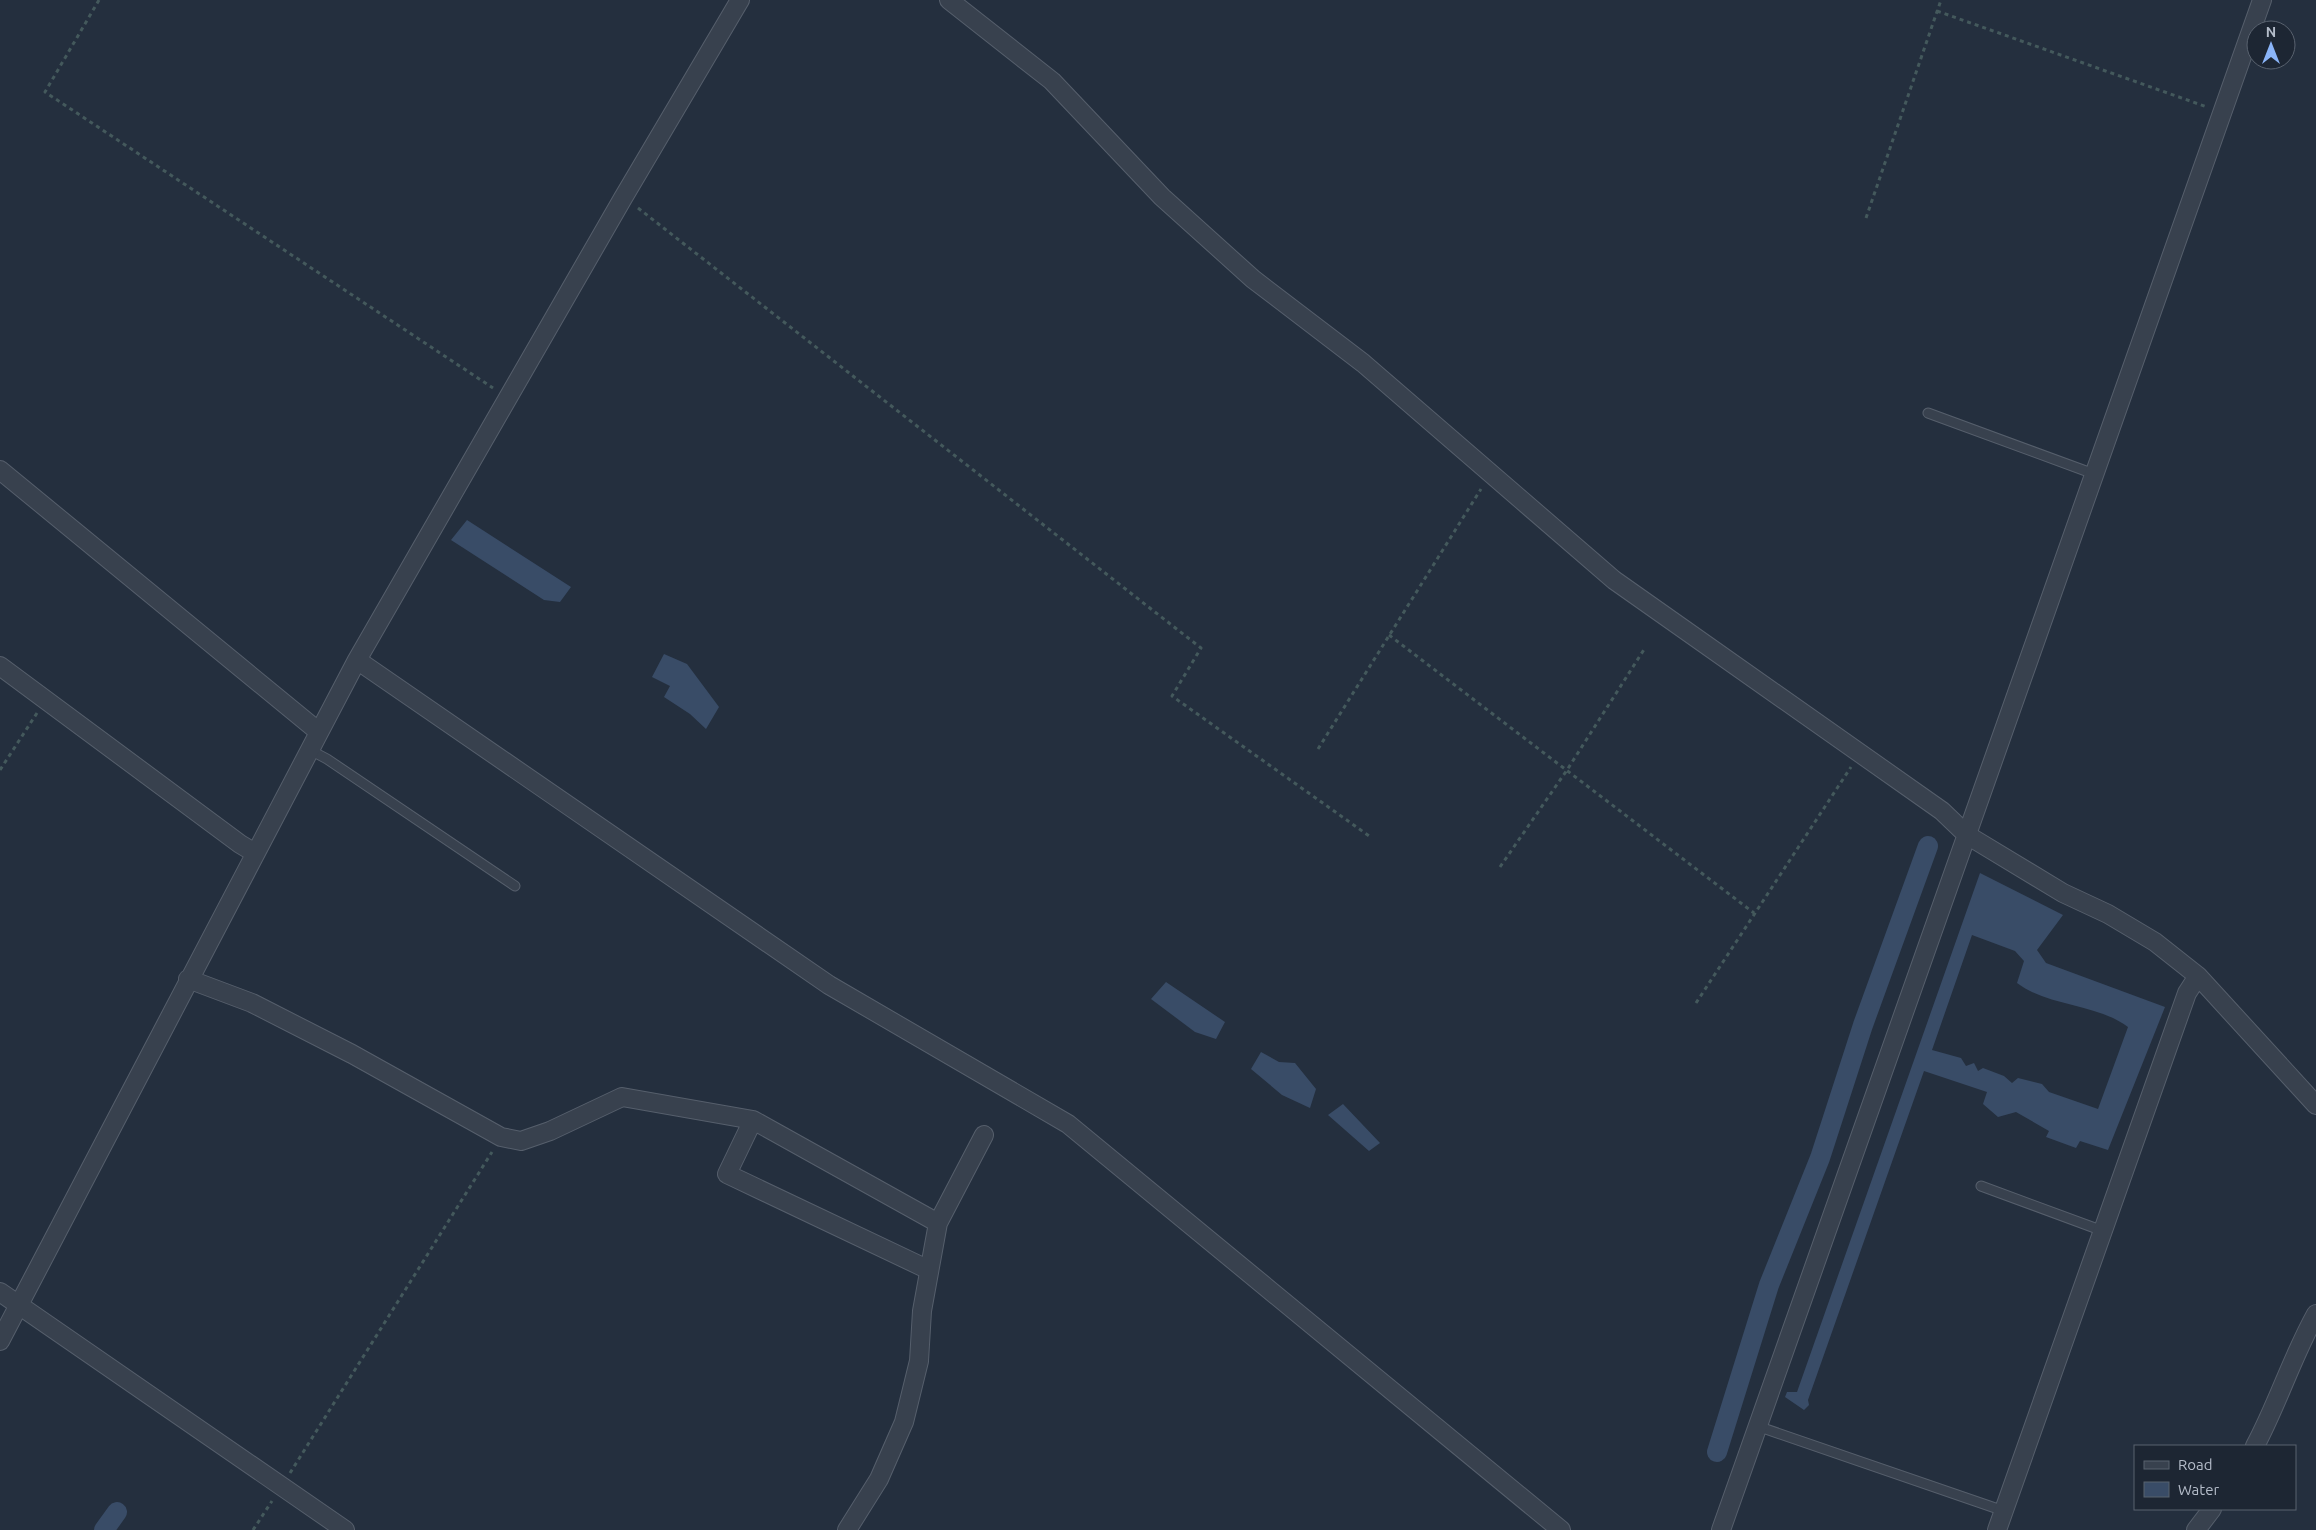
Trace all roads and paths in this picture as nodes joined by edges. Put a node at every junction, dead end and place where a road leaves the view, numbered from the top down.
1 (99, 0) edge
2 (740, 0) edge
3 (949, 0) edge
4 (1941, 0) edge
5 (2262, 0) edge
6 (1937, 11) junction
7 (2222, 113) junction
8 (623, 198) junction
9 (1866, 218) dead end
10 (508, 398) junction
11 (1928, 413) dead end
12 (0, 470) edge
13 (1491, 473) junction
14 (2094, 474) junction
15 (1389, 635) junction
16 (1645, 648) dead end
17 (358, 660) junction
18 (0, 666) edge
19 (45, 700) junction
20 (319, 732) junction
21 (1318, 749) dead end
22 (310, 750) junction
23 (1860, 753) junction
24 (0, 770) edge
25 (1567, 770) junction
26 (1967, 834) junction
27 (1372, 838) dead end
28 (255, 853) junction
29 (1500, 868) dead end
30 (515, 886) dead end
31 (1754, 913) junction
32 (2198, 976) junction
33 (188, 979) junction
34 (1696, 1002) dead end
35 (2316, 1105) edge
36 (752, 1120) junction
37 (984, 1135) dead end
38 (501, 1137) junction
39 (1981, 1186) dead end
40 (938, 1223) junction
41 (2103, 1232) junction
42 (929, 1270) junction
43 (0, 1292) edge
44 (19, 1305) junction
45 (2316, 1314) edge
46 (0, 1341) edge
47 (1757, 1426) junction
48 (2256, 1445) edge
49 (281, 1486) junction
50 (2211, 1510) edge
51 (2004, 1511) junction
52 (253, 1530) edge
53 (345, 1530) edge
54 (847, 1530) edge
55 (1561, 1530) edge
56 (1721, 1530) edge
57 (1997, 1530) edge
58 (2196, 1530) edge

1 - 10 path
2 - 8 street
3 - 13 street
4 - 6 path
5 - 7 street
6 - 7 path
6 - 9 path
7 - 14 street
8 - 10 street
8 - 27 path
10 - 17 street
11 - 14 lane
12 - 20 street
13 - 15 path
13 - 23 street
14 - 26 street
15 - 21 path
15 - 25 path
16 - 25 path
17 - 20 street
17 - 55 street
18 - 19 street
19 - 24 path
19 - 28 street
20 - 22 street
22 - 28 street
22 - 30 lane
23 - 26 street
23 - 31 path
25 - 29 path
25 - 31 path
26 - 32 street
26 - 47 street
28 - 33 street
31 - 34 path
32 - 35 street
32 - 41 street
33 - 38 street
33 - 44 street
36 - 38 street
36 - 40 street
36 - 42 street
37 - 40 street
38 - 49 path
39 - 41 lane
40 - 42 street
41 - 51 street
42 - 54 street
43 - 44 street
44 - 46 street
44 - 49 street
45 - 48 street
47 - 51 lane
47 - 56 street
49 - 52 path
49 - 53 street
50 - 58 street
51 - 57 street

